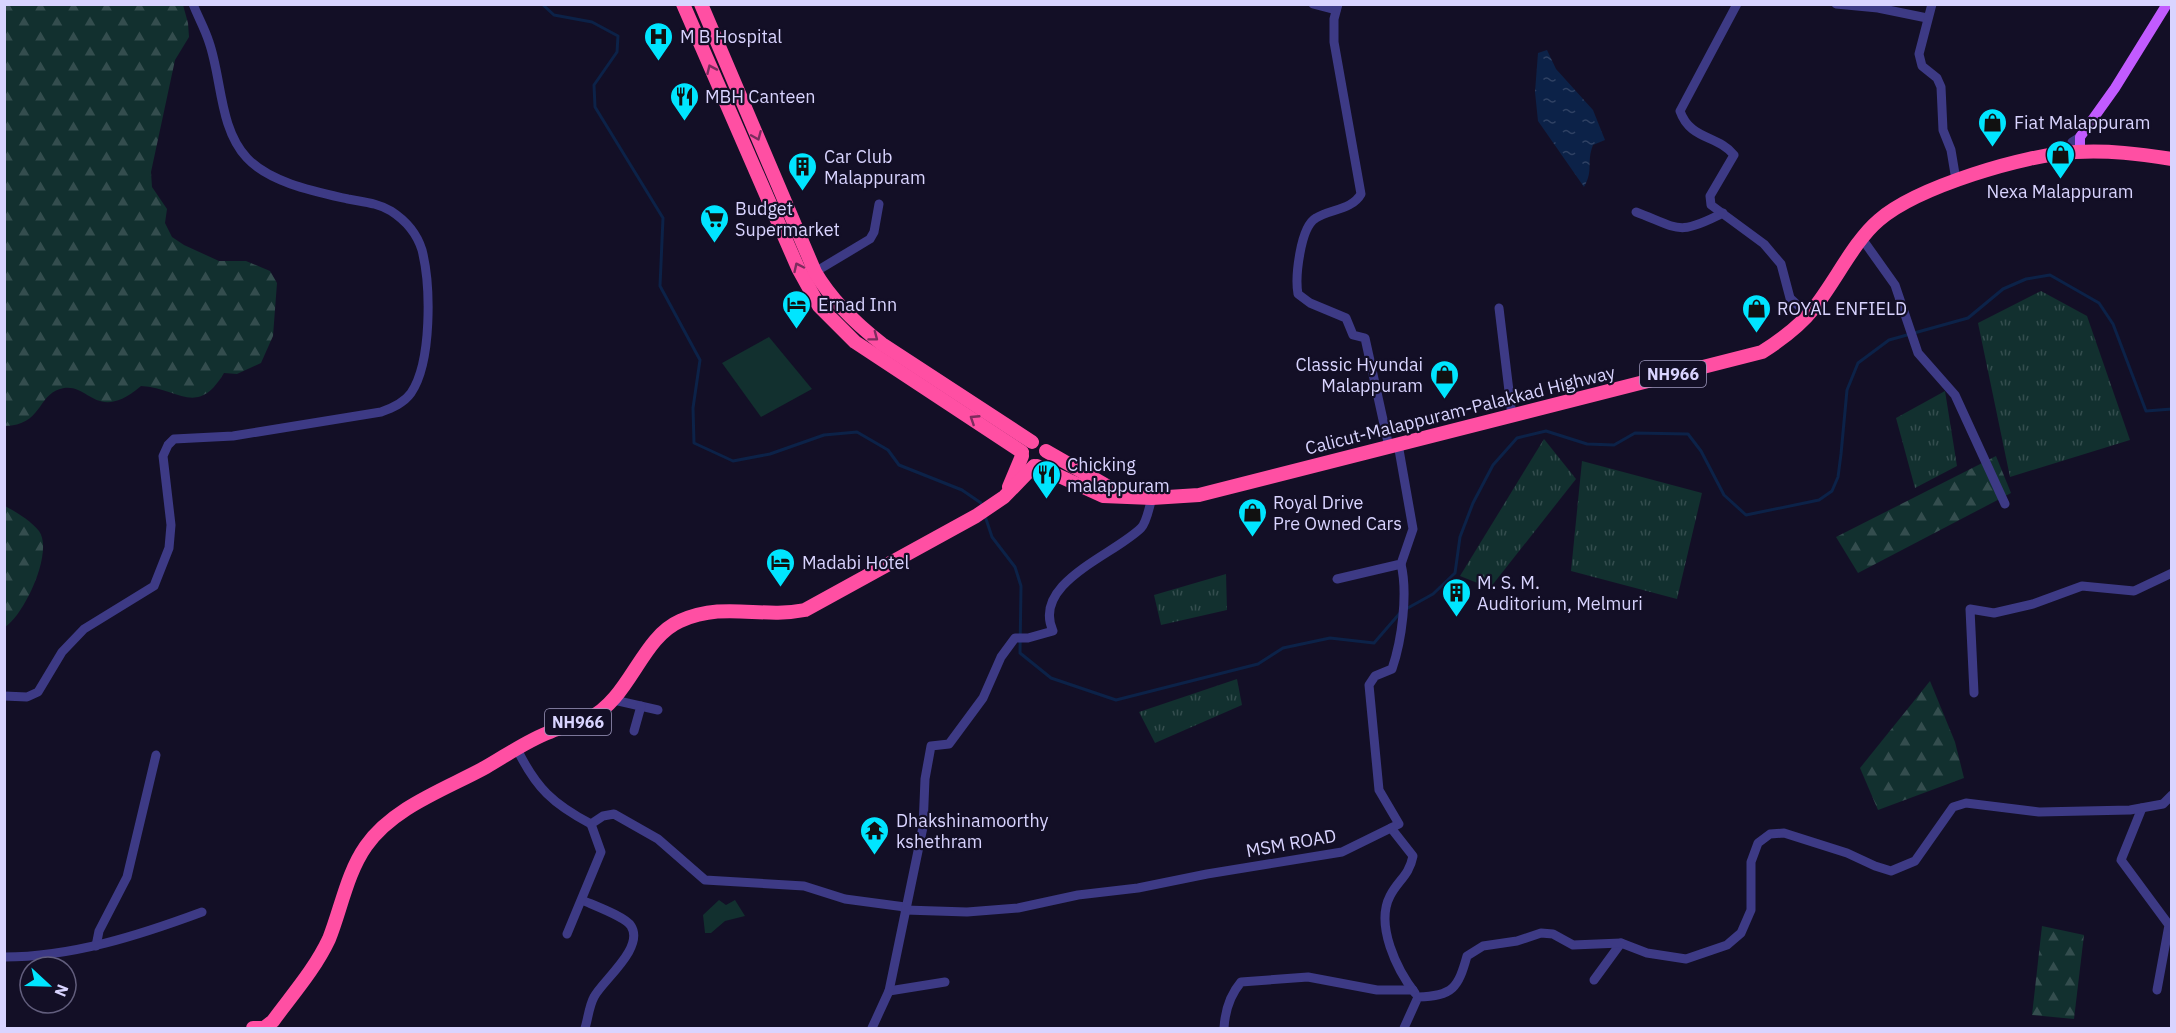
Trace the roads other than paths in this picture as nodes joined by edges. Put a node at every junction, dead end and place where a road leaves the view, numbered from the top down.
1 (193, 4) edge
2 (701, 4) edge
3 (1313, 4) edge
4 (1737, 4) edge
5 (1836, 4) edge
6 (1932, 4) edge
7 (2168, 4) edge
8 (685, 5) edge
9 (1337, 7) edge
10 (1927, 18) junction
11 (2074, 152) junction
12 (2172, 159) edge
13 (1956, 180) junction
14 (879, 204) dead end
15 (1636, 212) dead end
16 (1723, 213) junction
17 (1863, 240) junction
18 (815, 272) junction
19 (1499, 308) dead end
20 (1808, 314) junction
21 (1512, 416) junction
22 (1394, 446) junction
23 (1025, 450) junction
24 (1046, 451) junction
25 (1036, 466) junction
26 (1112, 494) junction
27 (1004, 497) junction
28 (1152, 498) junction
29 (2005, 504) dead end
30 (1401, 564) junction
31 (2172, 573) edge
32 (1337, 579) dead end
33 (1974, 693) dead end
34 (4, 696) edge
35 (614, 700) junction
36 (641, 706) junction
37 (658, 710) dead end
38 (634, 731) dead end
39 (517, 749) junction
40 (156, 755) dead end
41 (2172, 795) edge
42 (2142, 808) junction
43 (591, 824) junction
44 (1391, 828) junction
45 (582, 900) junction
46 (905, 909) junction
47 (202, 912) dead end
48 (567, 934) dead end
49 (1621, 943) junction
50 (96, 945) junction
51 (4, 957) edge
52 (1594, 980) dead end
53 (945, 982) dead end
54 (2157, 990) dead end
55 (889, 991) junction
56 (1416, 994) junction
57 (253, 1029) edge
58 (585, 1029) edge
59 (872, 1029) edge
60 (1224, 1029) edge
61 (1404, 1029) edge

1 - 34 street
2 -> 18 highway
3 - 9 street
4 - 16 street
5 - 10 street
6 - 10 street
7 - 11 main road
23 -> 8 highway
9 - 22 street
10 - 13 street
11 - 12 highway, Calicut-Malappuram-Palakkad Highway / NH966
11 - 13 highway, Calicut-Malappuram-Palakkad Highway / NH966
13 - 17 highway, Calicut-Malappuram-Palakkad Highway / NH966
14 - 18 street
15 - 16 street
16 - 20 street
17 - 20 highway, Calicut-Malappuram-Palakkad Highway / NH966
17 - 29 street
18 -> 23 highway
19 - 21 street
20 - 21 highway, Calicut-Malappuram-Palakkad Highway / NH966
21 - 22 highway, Calicut-Malappuram-Palakkad Highway / NH966
22 - 28 highway, Calicut-Malappuram-Palakkad Highway / NH966
22 - 30 street
23 - 24 highway
23 - 25 highway, NH966
23 - 27 highway
24 - 25 highway, NH966
24 - 26 highway
25 - 26 highway, Calicut-Malappuram-Palakkad Highway / NH966
25 - 27 highway, NH966
26 - 28 highway, Calicut-Malappuram-Palakkad Highway / NH966
27 - 35 highway, NH966
28 - 46 street
30 - 32 street
30 - 44 street
31 - 33 street
35 - 36 street
35 - 39 highway, NH966
36 - 37 street
36 - 38 street
39 - 43 street
39 - 57 highway, NH966
40 - 50 street
41 - 42 street
42 - 49 street
42 - 54 street
43 - 45 street
43 - 46 street, MSM ROAD
44 - 46 street, MSM ROAD
44 - 56 street
45 - 48 street
45 - 58 street
46 - 55 street
47 - 50 street
49 - 52 street
49 - 56 street
50 - 51 street
53 - 55 street
55 - 59 street
56 - 60 street
56 - 61 street

